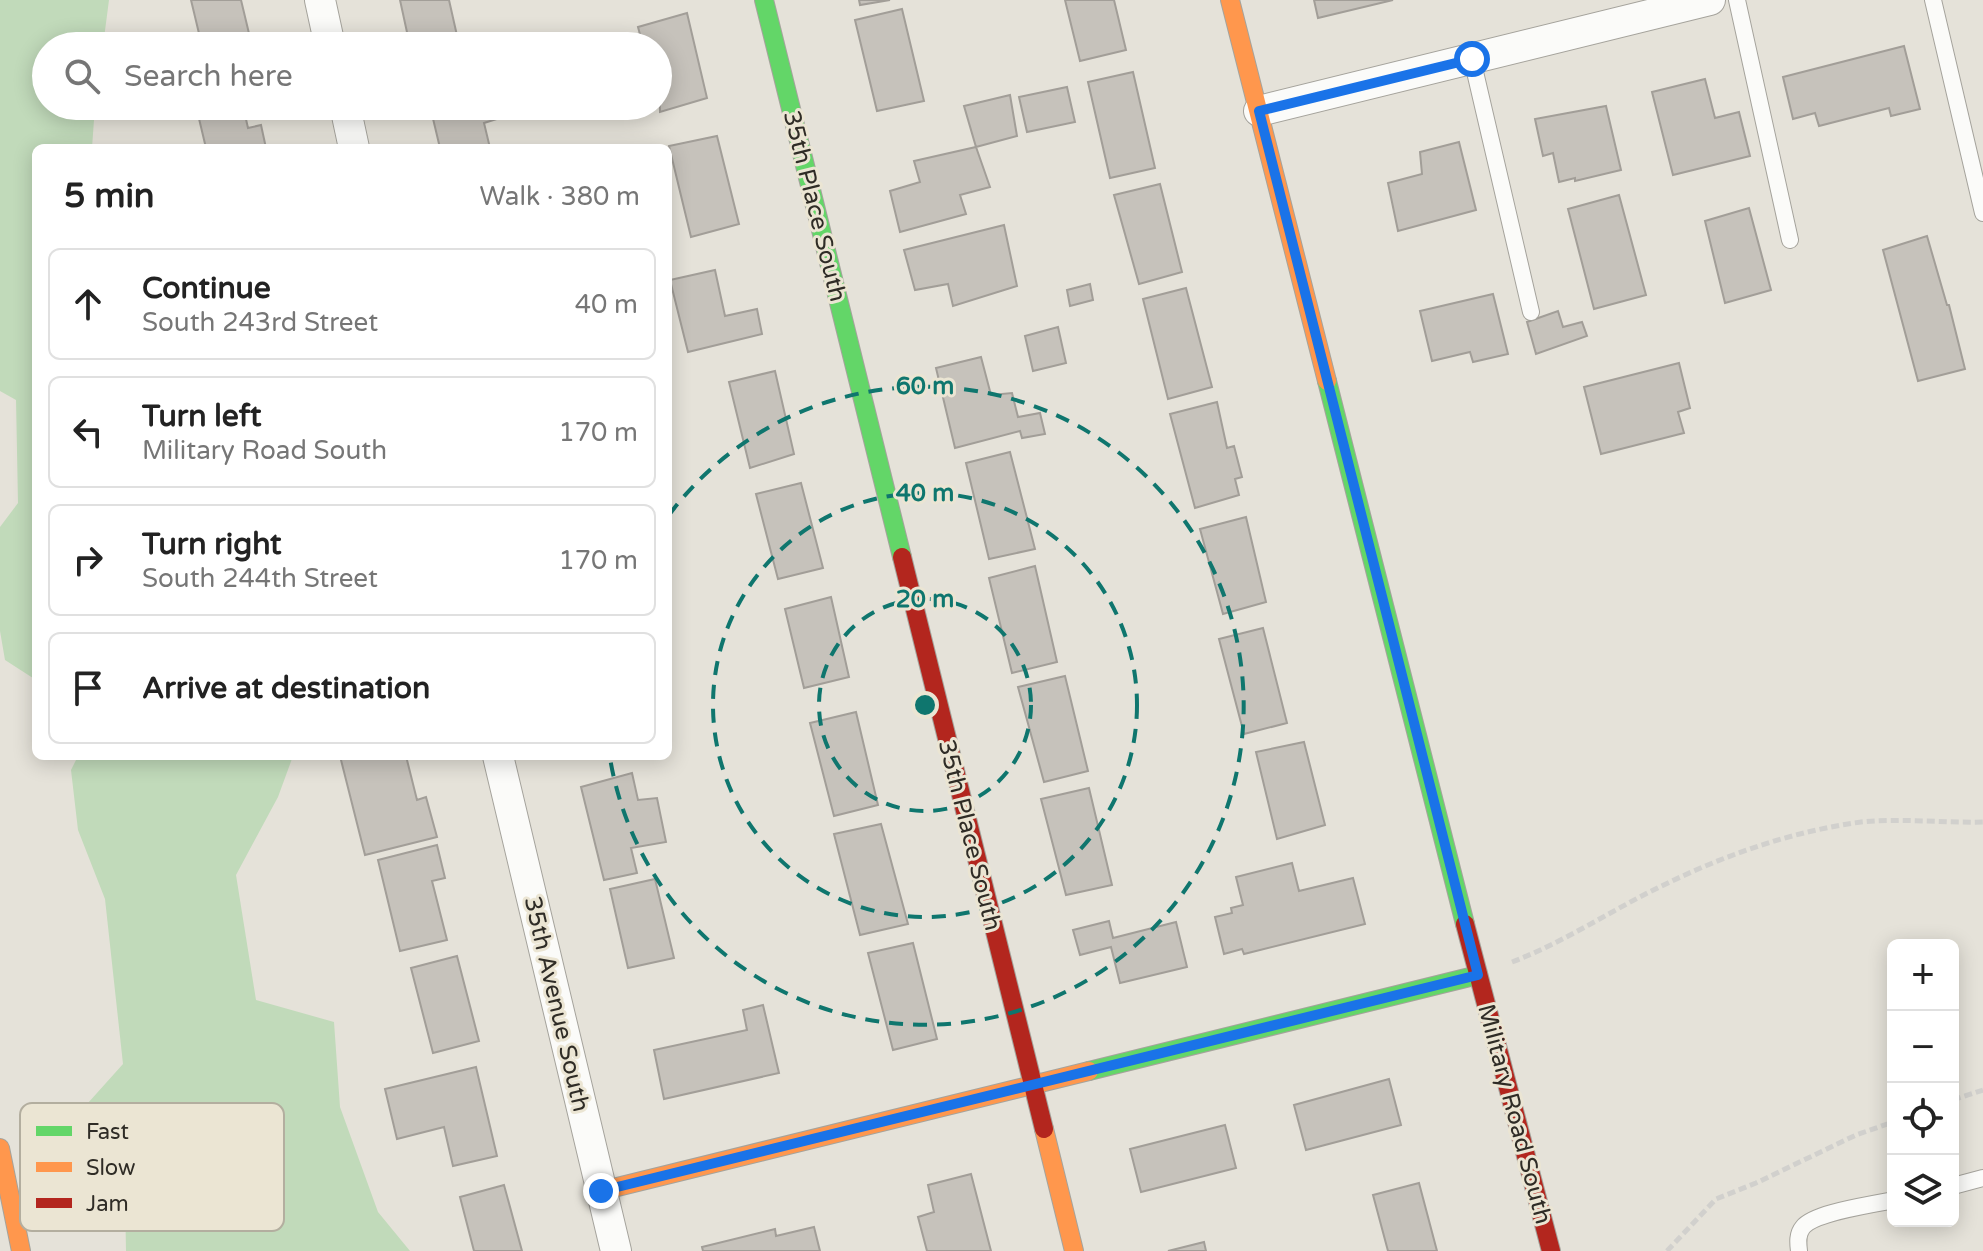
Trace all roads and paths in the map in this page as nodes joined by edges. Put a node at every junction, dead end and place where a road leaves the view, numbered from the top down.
1 (320, 0) edge
2 (764, 0) edge
3 (1230, 0) edge
4 (1710, 0) edge
5 (1737, 0) edge
6 (1933, 0) edge
7 (327, 32) edge
8 (1472, 59) junction
9 (1259, 111) junction
10 (348, 120) edge
11 (353, 144) edge
12 (1983, 213) edge
13 (1790, 240) dead end
14 (1531, 312) dead end
15 (499, 760) edge
16 (1983, 822) edge
17 (1478, 975) junction
18 (1032, 1085) junction
19 (1983, 1090) edge
20 (1959, 1098) edge
21 (1887, 1124) edge
22 (0, 1148) edge
23 (1983, 1178) edge
24 (1959, 1184) edge
25 (601, 1191) junction
26 (1887, 1201) edge
27 (21, 1251) edge
28 (616, 1251) edge
29 (1074, 1251) edge
30 (1551, 1251) edge
31 (1667, 1251) edge
32 (1799, 1251) edge

1 - 7 street
2 - 18 main road, 35th Place South
3 - 9 main road, Military Road South
4 - 8 street
5 - 13 lane
6 - 12 lane
8 - 9 street
8 - 14 lane
9 - 17 main road, Military Road South
10 - 11 street
15 - 25 street, 35th Avenue South
16 - 17 path
17 - 18 main road
17 - 30 main road, Military Road South
18 - 25 main road
18 - 29 main road, 35th Place South
19 - 20 path
21 - 31 path
22 - 27 main road
23 - 24 lane
25 - 28 street, 35th Avenue South
26 - 32 lane

